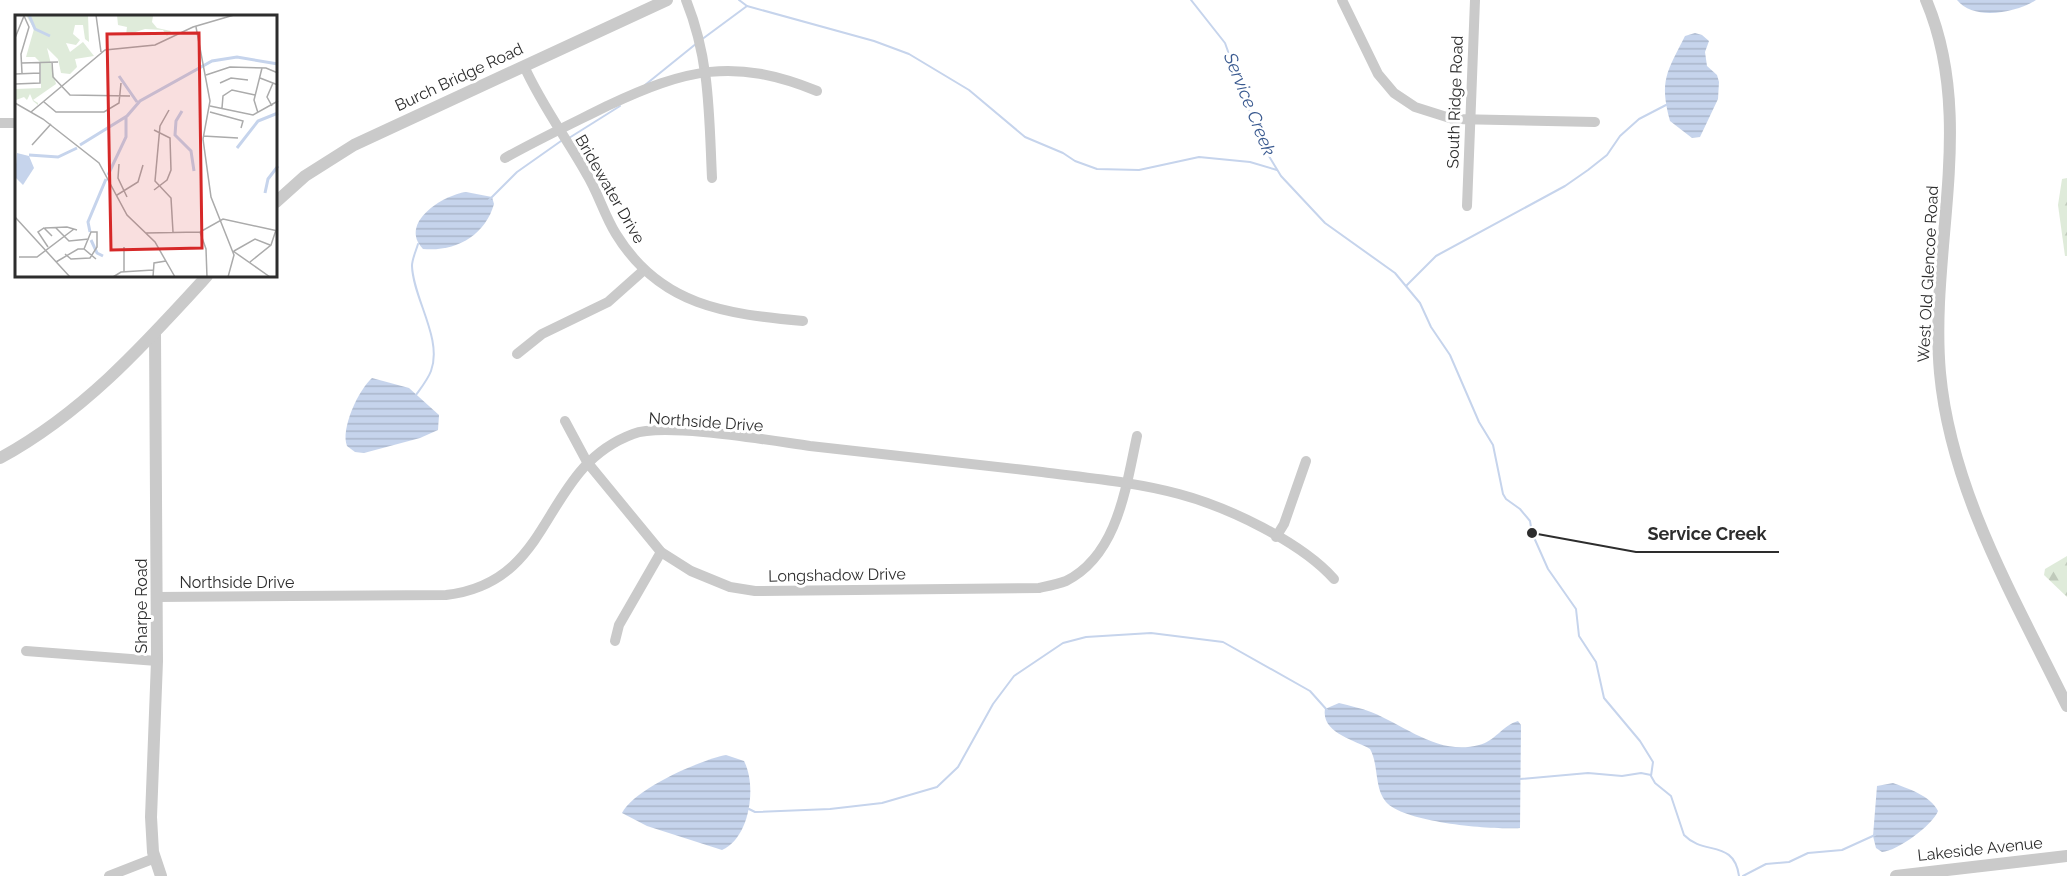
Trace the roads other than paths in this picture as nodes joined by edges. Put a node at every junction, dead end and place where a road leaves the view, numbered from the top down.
1 (667, 0) edge
2 (686, 0) edge
3 (1342, 0) edge
4 (1474, 0) edge
5 (1926, 0) edge
6 (524, 66) junction
7 (707, 71) junction
8 (818, 91) dead end
9 (1470, 120) junction
10 (1594, 123) dead end
11 (557, 130) junction
12 (505, 158) dead end
13 (712, 178) dead end
14 (278, 200) edge
15 (1467, 206) dead end
16 (644, 270) junction
17 (205, 278) edge
18 (803, 321) dead end
19 (155, 334) junction
20 (517, 354) dead end
21 (565, 421) dead end
22 (1137, 436) dead end
23 (0, 458) edge
24 (1306, 461) dead end
25 (587, 462) junction
26 (1126, 483) junction
27 (1276, 537) junction
28 (661, 552) junction
29 (1334, 579) dead end
30 (157, 597) junction
31 (615, 640) dead end
32 (26, 651) dead end
33 (157, 661) junction
34 (2067, 706) edge
35 (2067, 856) edge
36 (155, 858) junction
37 (109, 876) edge
38 (161, 876) edge
39 (1896, 876) edge

1 - 6 street, Burch Bridge Road
2 - 7 street
3 - 9 street
4 - 9 street, South Ridge Road
5 - 34 street, West Old Glencoe Road
6 - 11 street, Bridewater Drive
6 - 14 street, Burch Bridge Road
7 - 8 street
7 - 11 street
7 - 13 street
9 - 10 street
9 - 15 street, South Ridge Road
11 - 12 street
11 - 16 street, Bridewater Drive
16 - 18 street, Bridewater Drive
16 - 20 street
17 - 19 street
19 - 23 street
19 - 30 street, Sharpe Road
21 - 25 street, Longshadow Drive
22 - 26 street, Longshadow Drive
24 - 27 street
25 - 26 street, Northside Drive
25 - 28 street, Longshadow Drive
25 - 30 street, Northside Drive
26 - 27 street, Northside Drive
26 - 28 street, Longshadow Drive
27 - 29 street, Northside Drive
28 - 31 street
30 - 33 street, Sharpe Road
32 - 33 street
33 - 36 street, Sharpe Road
35 - 39 street, Lakeside Avenue
36 - 37 street
36 - 38 street, Sharpe Road

